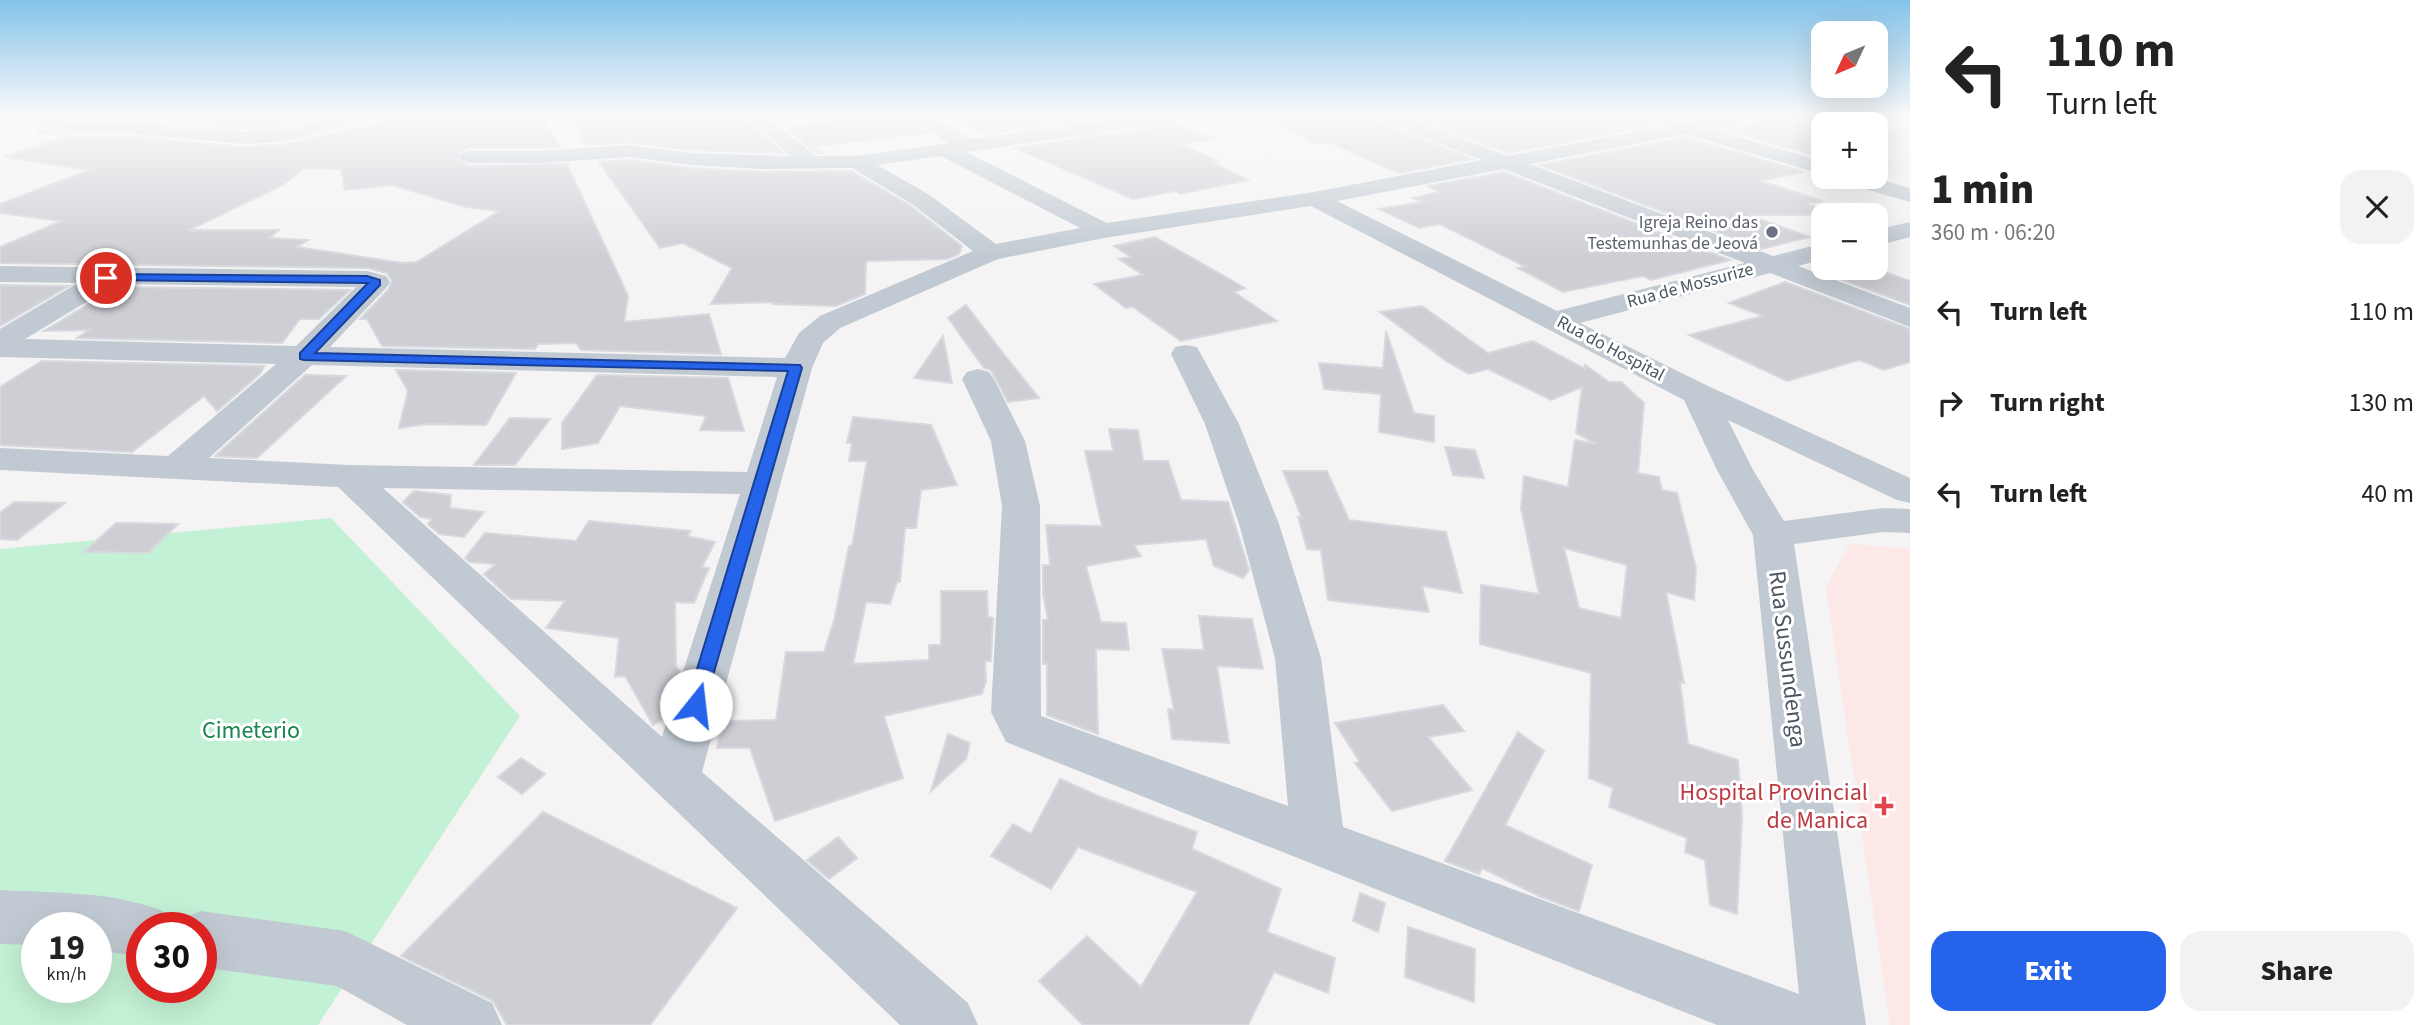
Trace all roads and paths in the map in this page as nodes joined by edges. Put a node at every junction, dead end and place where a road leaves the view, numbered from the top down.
1 (857, 163) edge
2 (983, 163) edge
3 (1501, 163) edge
4 (1507, 163) edge
5 (1888, 189) edge
6 (1910, 195) edge
7 (1314, 200) junction
8 (1910, 229) edge
9 (1104, 231) junction
10 (1888, 235) edge
11 (991, 253) junction
12 (1811, 254) edge
13 (1771, 264) junction
14 (0, 274) edge
15 (106, 278) junction
16 (1910, 318) edge
17 (1557, 320) junction
18 (0, 342) edge
19 (0, 348) edge
20 (1186, 355) dead end
21 (304, 356) junction
22 (796, 368) junction
23 (978, 379) dead end
24 (1698, 394) junction
25 (0, 459) edge
26 (179, 466) junction
27 (348, 476) junction
28 (762, 483) junction
29 (1910, 492) edge
30 (1910, 521) edge
31 (1773, 535) junction
32 (674, 779) junction
33 (1318, 841) junction
34 (0, 917) edge
35 (126, 928) edge
36 (217, 941) edge
37 (470, 1025) edge
38 (946, 1025) edge
39 (1797, 1025) edge
40 (1834, 1025) edge

1 - 11 street
2 - 9 street
3 - 7 street
4 - 13 street
5 - 6 street
7 - 9 street
7 - 17 street, Rua do Hospital
8 - 10 street
9 - 11 street
11 - 22 street
12 - 13 street, Rua de Mossurize
13 - 16 street
13 - 17 street, Rua de Mossurize
14 - 15 street
15 - 18 street
15 - 21 street
17 - 24 street, Rua do Hospital
19 - 21 street
20 - 33 street
21 - 22 street
21 - 26 street
22 - 28 street
23 - 33 street
24 - 29 street, Rua do Hospital
24 - 31 street, Rua Sussundenga
25 - 26 street
26 - 27 street
27 - 28 street
27 - 32 street
28 - 32 street
30 - 31 street
31 - 40 street, Rua Sussundenga
32 - 38 street
33 - 39 street
34 - 35 street
36 - 37 street

